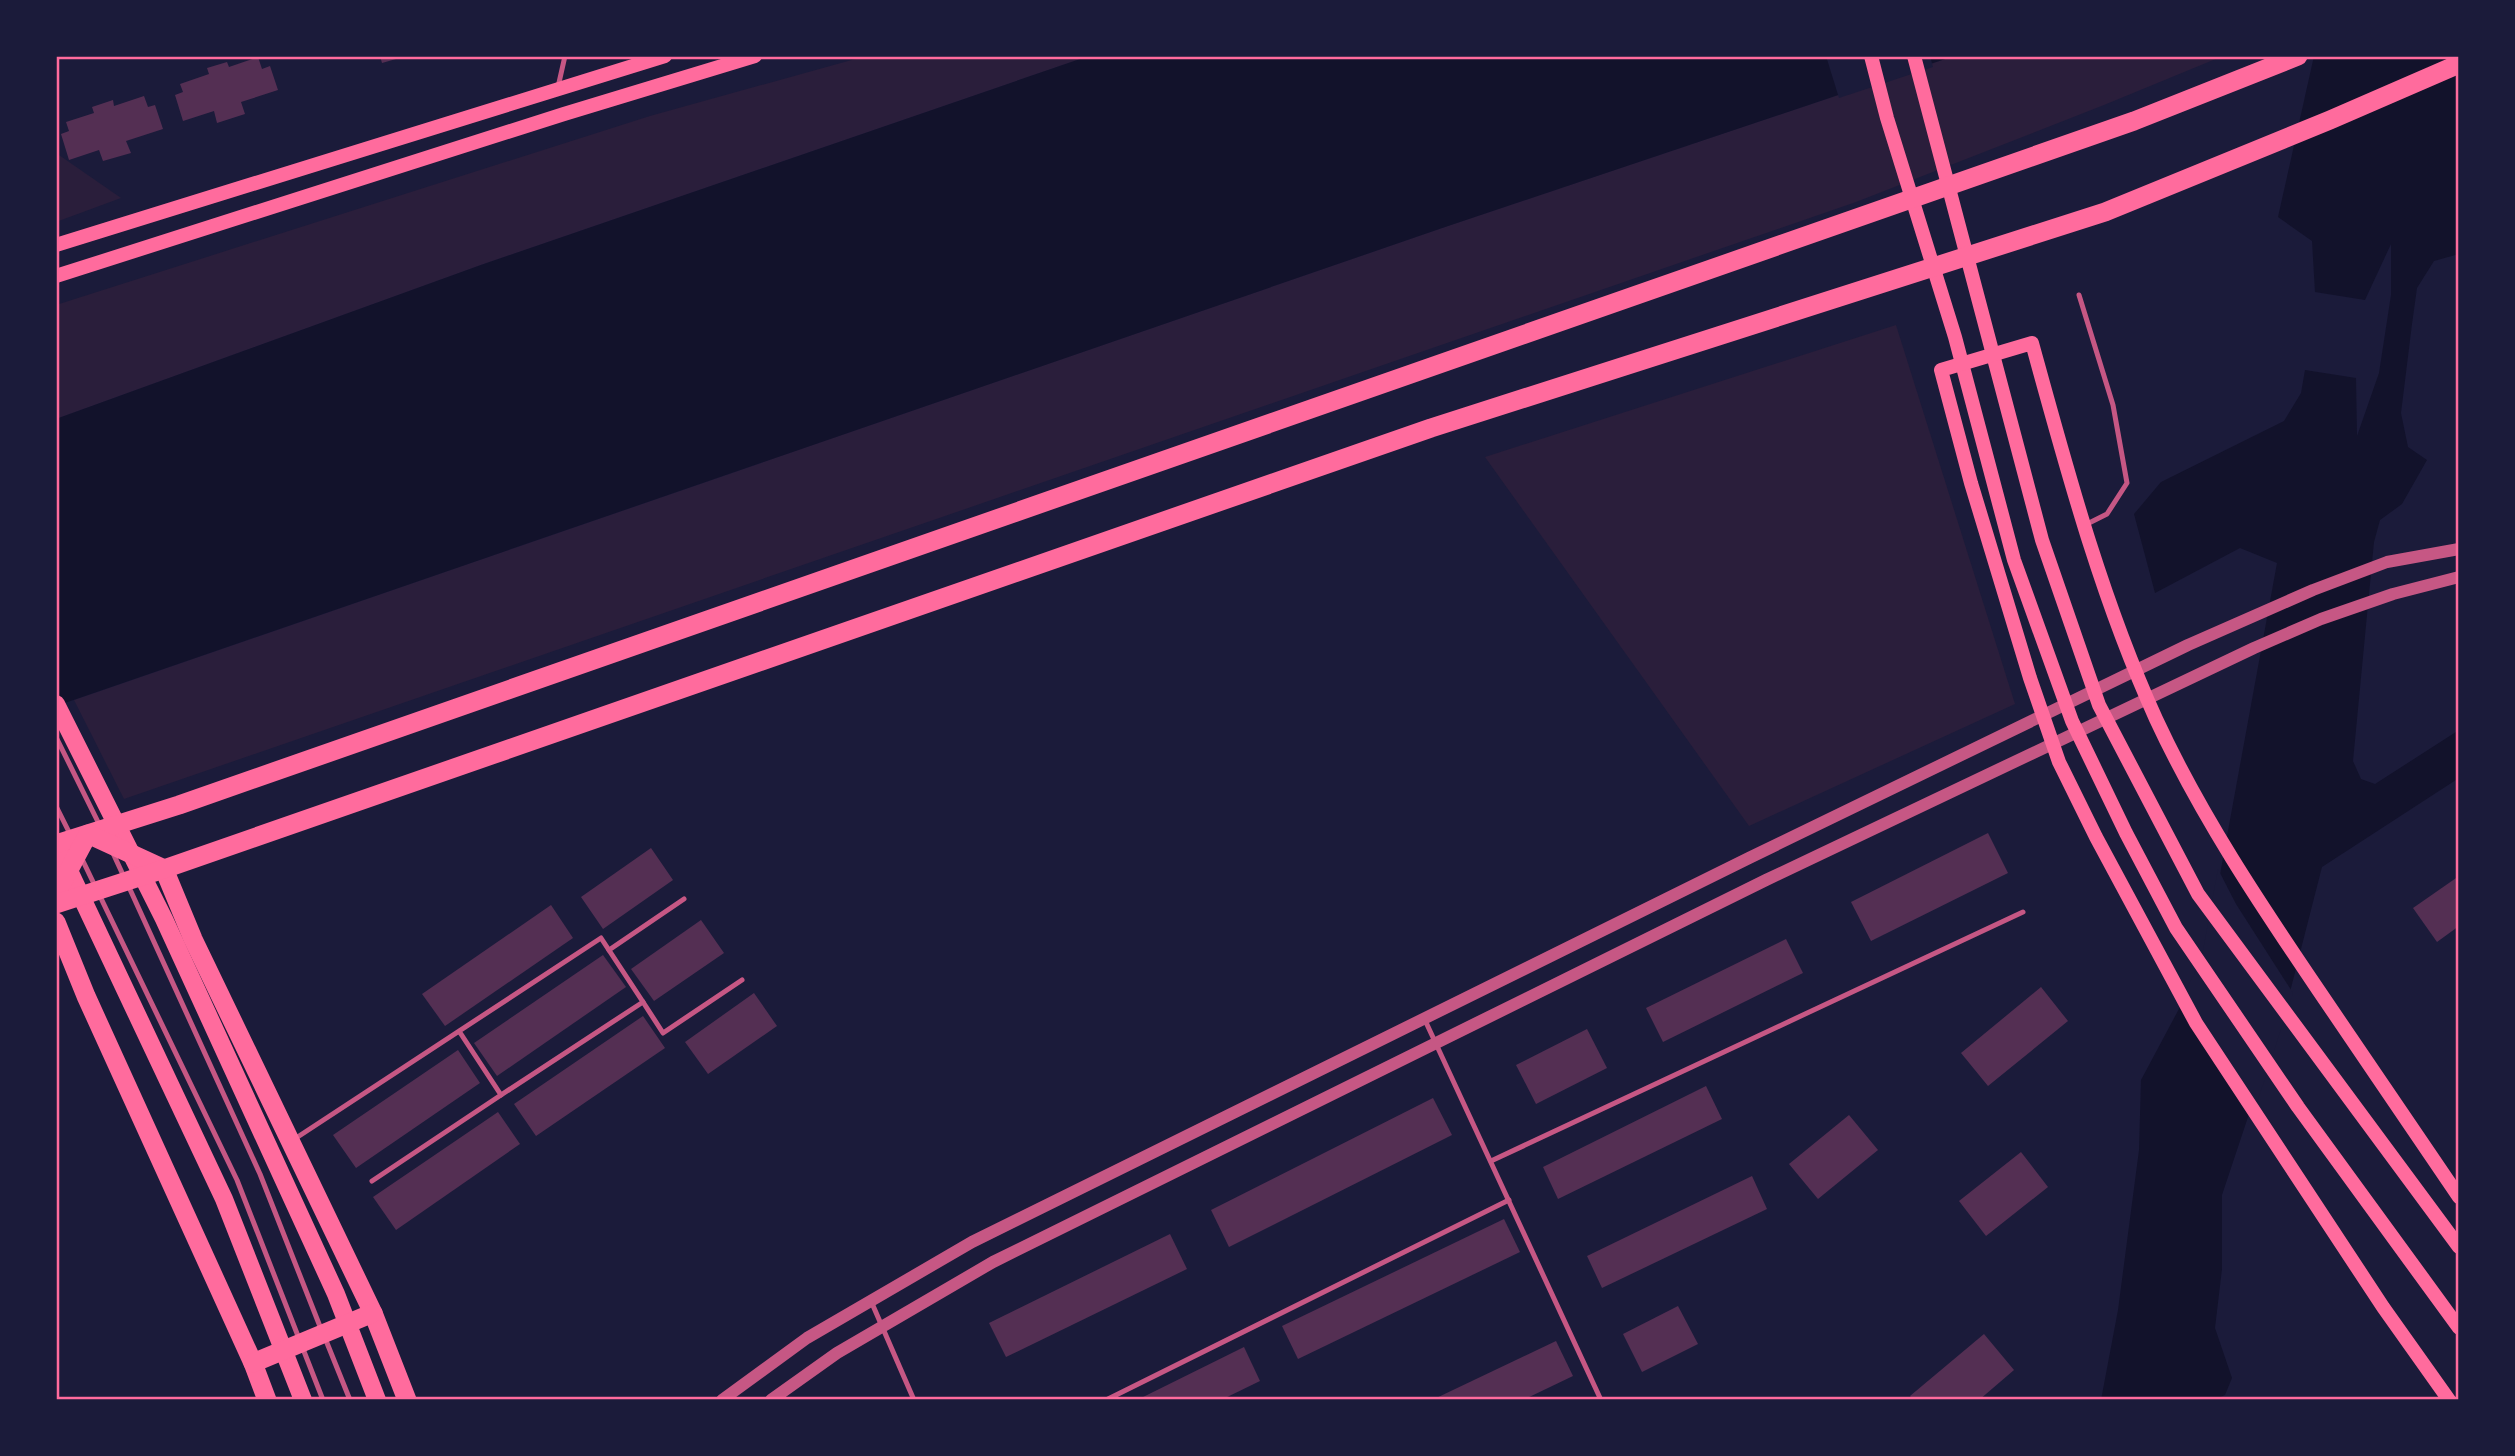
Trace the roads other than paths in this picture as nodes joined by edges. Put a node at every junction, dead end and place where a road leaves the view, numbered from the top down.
1 (565, 56) edge
2 (665, 56) edge
3 (755, 56) edge
4 (1871, 56) edge
5 (1914, 56) edge
6 (2298, 56) edge
7 (639, 59) edge
8 (2459, 64) edge
9 (557, 89) junction
10 (56, 245) edge
11 (56, 276) edge
12 (2079, 295) dead end
13 (2084, 526) junction
14 (2459, 549) edge
15 (2459, 577) edge
16 (2135, 670) junction
17 (2147, 697) junction
18 (56, 704) edge
19 (2044, 716) junction
20 (56, 737) edge
21 (2053, 743) junction
22 (56, 806) edge
23 (88, 834) junction
24 (56, 844) edge
25 (164, 869) junction
26 (56, 894) edge
27 (684, 899) dead end
28 (56, 904) edge
29 (2023, 912) dead end
30 (56, 922) edge
31 (609, 950) junction
32 (742, 981) dead end
33 (643, 1002) junction
34 (1424, 1018) junction
35 (459, 1031) junction
36 (1436, 1043) junction
37 (501, 1095) junction
38 (290, 1141) junction
39 (1491, 1161) junction
40 (372, 1181) dead end
41 (2459, 1197) edge
42 (1509, 1200) junction
43 (2459, 1247) edge
44 (871, 1301) junction
45 (373, 1313) junction
46 (882, 1326) junction
47 (2459, 1328) edge
48 (253, 1363) junction
49 (267, 1400) edge
50 (303, 1400) edge
51 (323, 1400) edge
52 (350, 1400) edge
53 (377, 1400) edge
54 (407, 1400) edge
55 (722, 1400) edge
56 (771, 1400) edge
57 (914, 1400) edge
58 (1105, 1400) edge
59 (1601, 1400) edge
60 (2449, 1400) edge

1 - 9 lane
2 - 7 main road
3 - 11 main road
4 - 47 main road
5 - 43 main road
6 - 23 highway
7 - 9 main road
8 - 25 highway
9 - 10 main road
12 - 13 lane
13 - 16 main road
13 - 19 main road
14 - 16 street
15 - 17 street
16 - 17 main road
16 - 19 street
17 - 21 street
17 - 41 main road
18 - 53 main road
19 - 21 main road
19 - 34 street
20 - 52 lane
21 - 36 street
21 - 60 main road
22 - 51 lane
23 - 24 highway
23 - 25 highway
23 - 26 highway
24 - 50 main road
25 - 28 highway
25 - 38 highway
27 - 31 lane
29 - 39 lane
30 - 48 highway
31 - 33 lane
31 - 35 lane
32 - 33 lane
33 - 37 lane
34 - 36 lane
34 - 44 street
35 - 37 lane
35 - 38 lane
36 - 39 lane
36 - 46 street
37 - 40 lane
38 - 45 highway
39 - 42 lane
42 - 58 lane
42 - 59 lane
44 - 46 lane
44 - 55 street
45 - 48 highway
45 - 54 highway
46 - 56 street
46 - 57 lane
48 - 49 highway

